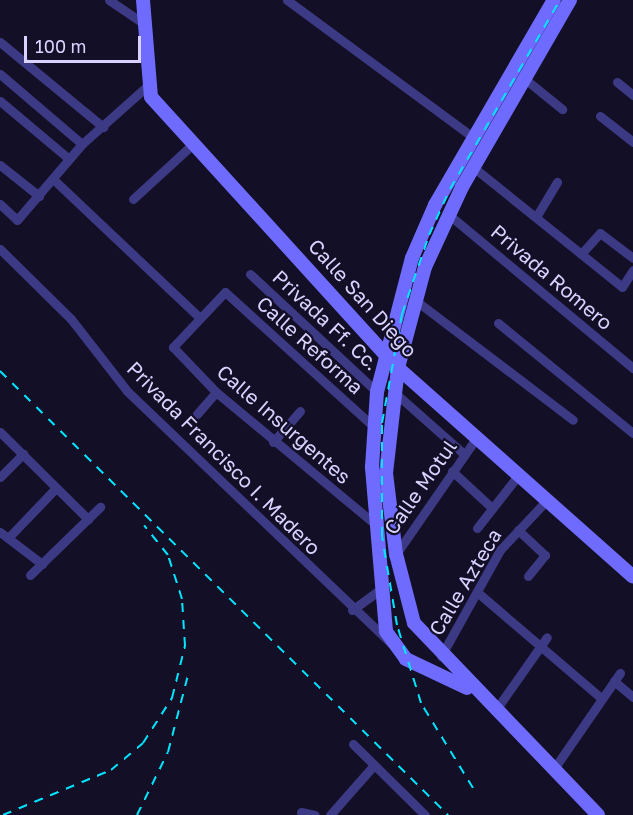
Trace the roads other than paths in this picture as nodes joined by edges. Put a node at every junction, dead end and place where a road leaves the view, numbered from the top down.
1 (109, 0) edge
2 (143, 0) edge
3 (287, 0) edge
4 (554, 0) edge
5 (570, 0) edge
6 (143, 23) junction
7 (0, 42) edge
8 (0, 74) edge
9 (525, 79) junction
10 (617, 82) dead end
11 (146, 87) junction
12 (633, 94) edge
13 (0, 101) edge
14 (562, 109) dead end
15 (600, 116) dead end
16 (103, 127) junction
17 (473, 137) junction
18 (633, 142) edge
19 (194, 143) junction
20 (82, 144) junction
21 (69, 159) junction
22 (0, 165) edge
23 (473, 167) junction
24 (53, 179) junction
25 (557, 182) dead end
26 (39, 196) junction
27 (133, 199) dead end
28 (0, 204) edge
29 (448, 214) junction
30 (536, 217) junction
31 (0, 249) edge
32 (581, 254) junction
33 (633, 258) edge
34 (633, 270) edge
35 (250, 274) dead end
36 (415, 300) junction
37 (198, 316) junction
38 (498, 323) dead end
39 (386, 355) junction
40 (398, 368) junction
41 (633, 368) edge
42 (216, 392) junction
43 (377, 392) junction
44 (394, 392) junction
45 (300, 411) dead end
46 (197, 414) dead end
47 (573, 420) dead end
48 (374, 427) junction
49 (0, 432) edge
50 (633, 433) edge
51 (475, 440) junction
52 (273, 442) junction
53 (464, 453) junction
54 (23, 454) junction
55 (452, 471) junction
56 (0, 477) edge
57 (516, 478) junction
58 (56, 488) junction
59 (545, 502) junction
60 (100, 507) dead end
61 (491, 507) junction
62 (87, 519) junction
63 (375, 525) junction
64 (477, 528) dead end
65 (518, 530) junction
66 (4, 535) edge
67 (396, 554) junction
68 (42, 564) junction
69 (30, 575) dead end
70 (528, 576) dead end
71 (633, 577) edge
72 (382, 588) junction
73 (477, 592) junction
74 (352, 610) junction
75 (547, 637) dead end
76 (395, 646) junction
77 (542, 647) junction
78 (441, 656) junction
79 (477, 694) junction
80 (601, 698) junction
81 (633, 698) edge
82 (495, 711) junction
83 (353, 744) dead end
84 (374, 766) junction
85 (553, 770) junction
86 (301, 812) dead end
87 (315, 815) edge
88 (330, 815) edge
89 (425, 815) edge
90 (598, 815) edge

1 - 6 street
2 - 6 street
3 - 17 street
4 - 17 street
5 - 9 street
6 - 11 street
7 - 16 street
8 - 20 street
9 - 14 street
9 - 23 street
10 - 12 street
11 - 16 street
11 - 19 street, Calle San Diego
13 - 21 street
15 - 18 street
16 - 20 street
17 - 39 street
19 - 27 street
19 - 39 street, Calle San Diego
20 - 21 street
21 - 24 street
22 - 26 street
23 - 29 street
23 - 30 street
24 - 26 street
24 - 37 street
25 - 30 street
26 - 28 street
29 - 36 street
29 - 41 street, Privada Romero
30 - 32 street
31 - 74 street, Privada Francisco I. Madero
32 - 33 street
32 - 34 street
35 - 43 street, Privada Ff. Cc.
36 - 40 street
36 - 47 street
37 - 42 street, Calle Insurgentes
37 - 48 street, Calle Reforma
38 - 50 street
39 - 40 street, Calle San Diego
39 - 43 street
40 - 44 street
40 - 51 street, Calle San Diego
42 - 46 street, Privada Francisco I. Madero
42 - 52 street, Calle Insurgentes
43 - 48 street
44 - 53 street
44 - 67 street
45 - 52 street
48 - 63 street
49 - 54 street
51 - 53 street, Calle Motul
51 - 57 street, Calle San Diego
52 - 63 street, Calle Insurgentes
53 - 55 street, Calle Motul
54 - 56 street
54 - 58 street
55 - 61 street
55 - 67 street, Calle Motul
57 - 59 street, Calle San Diego
57 - 61 street
58 - 62 street
58 - 66 street
59 - 65 street, Calle Azteca
59 - 71 street, Calle San Diego
60 - 62 street
61 - 64 street
62 - 68 street
63 - 72 street
65 - 70 street
65 - 73 street, Calle Azteca
66 - 68 street
67 - 78 street
68 - 69 street
72 - 74 street
72 - 76 street
73 - 77 street
73 - 78 street, Calle Azteca
74 - 76 street, Privada Francisco I. Madero
75 - 77 street
76 - 79 street
77 - 80 street
77 - 82 street
78 - 79 street
79 - 82 street
80 - 81 street
80 - 85 street
82 - 85 street
83 - 84 street
84 - 88 street
84 - 89 street
85 - 90 street
86 - 87 street

